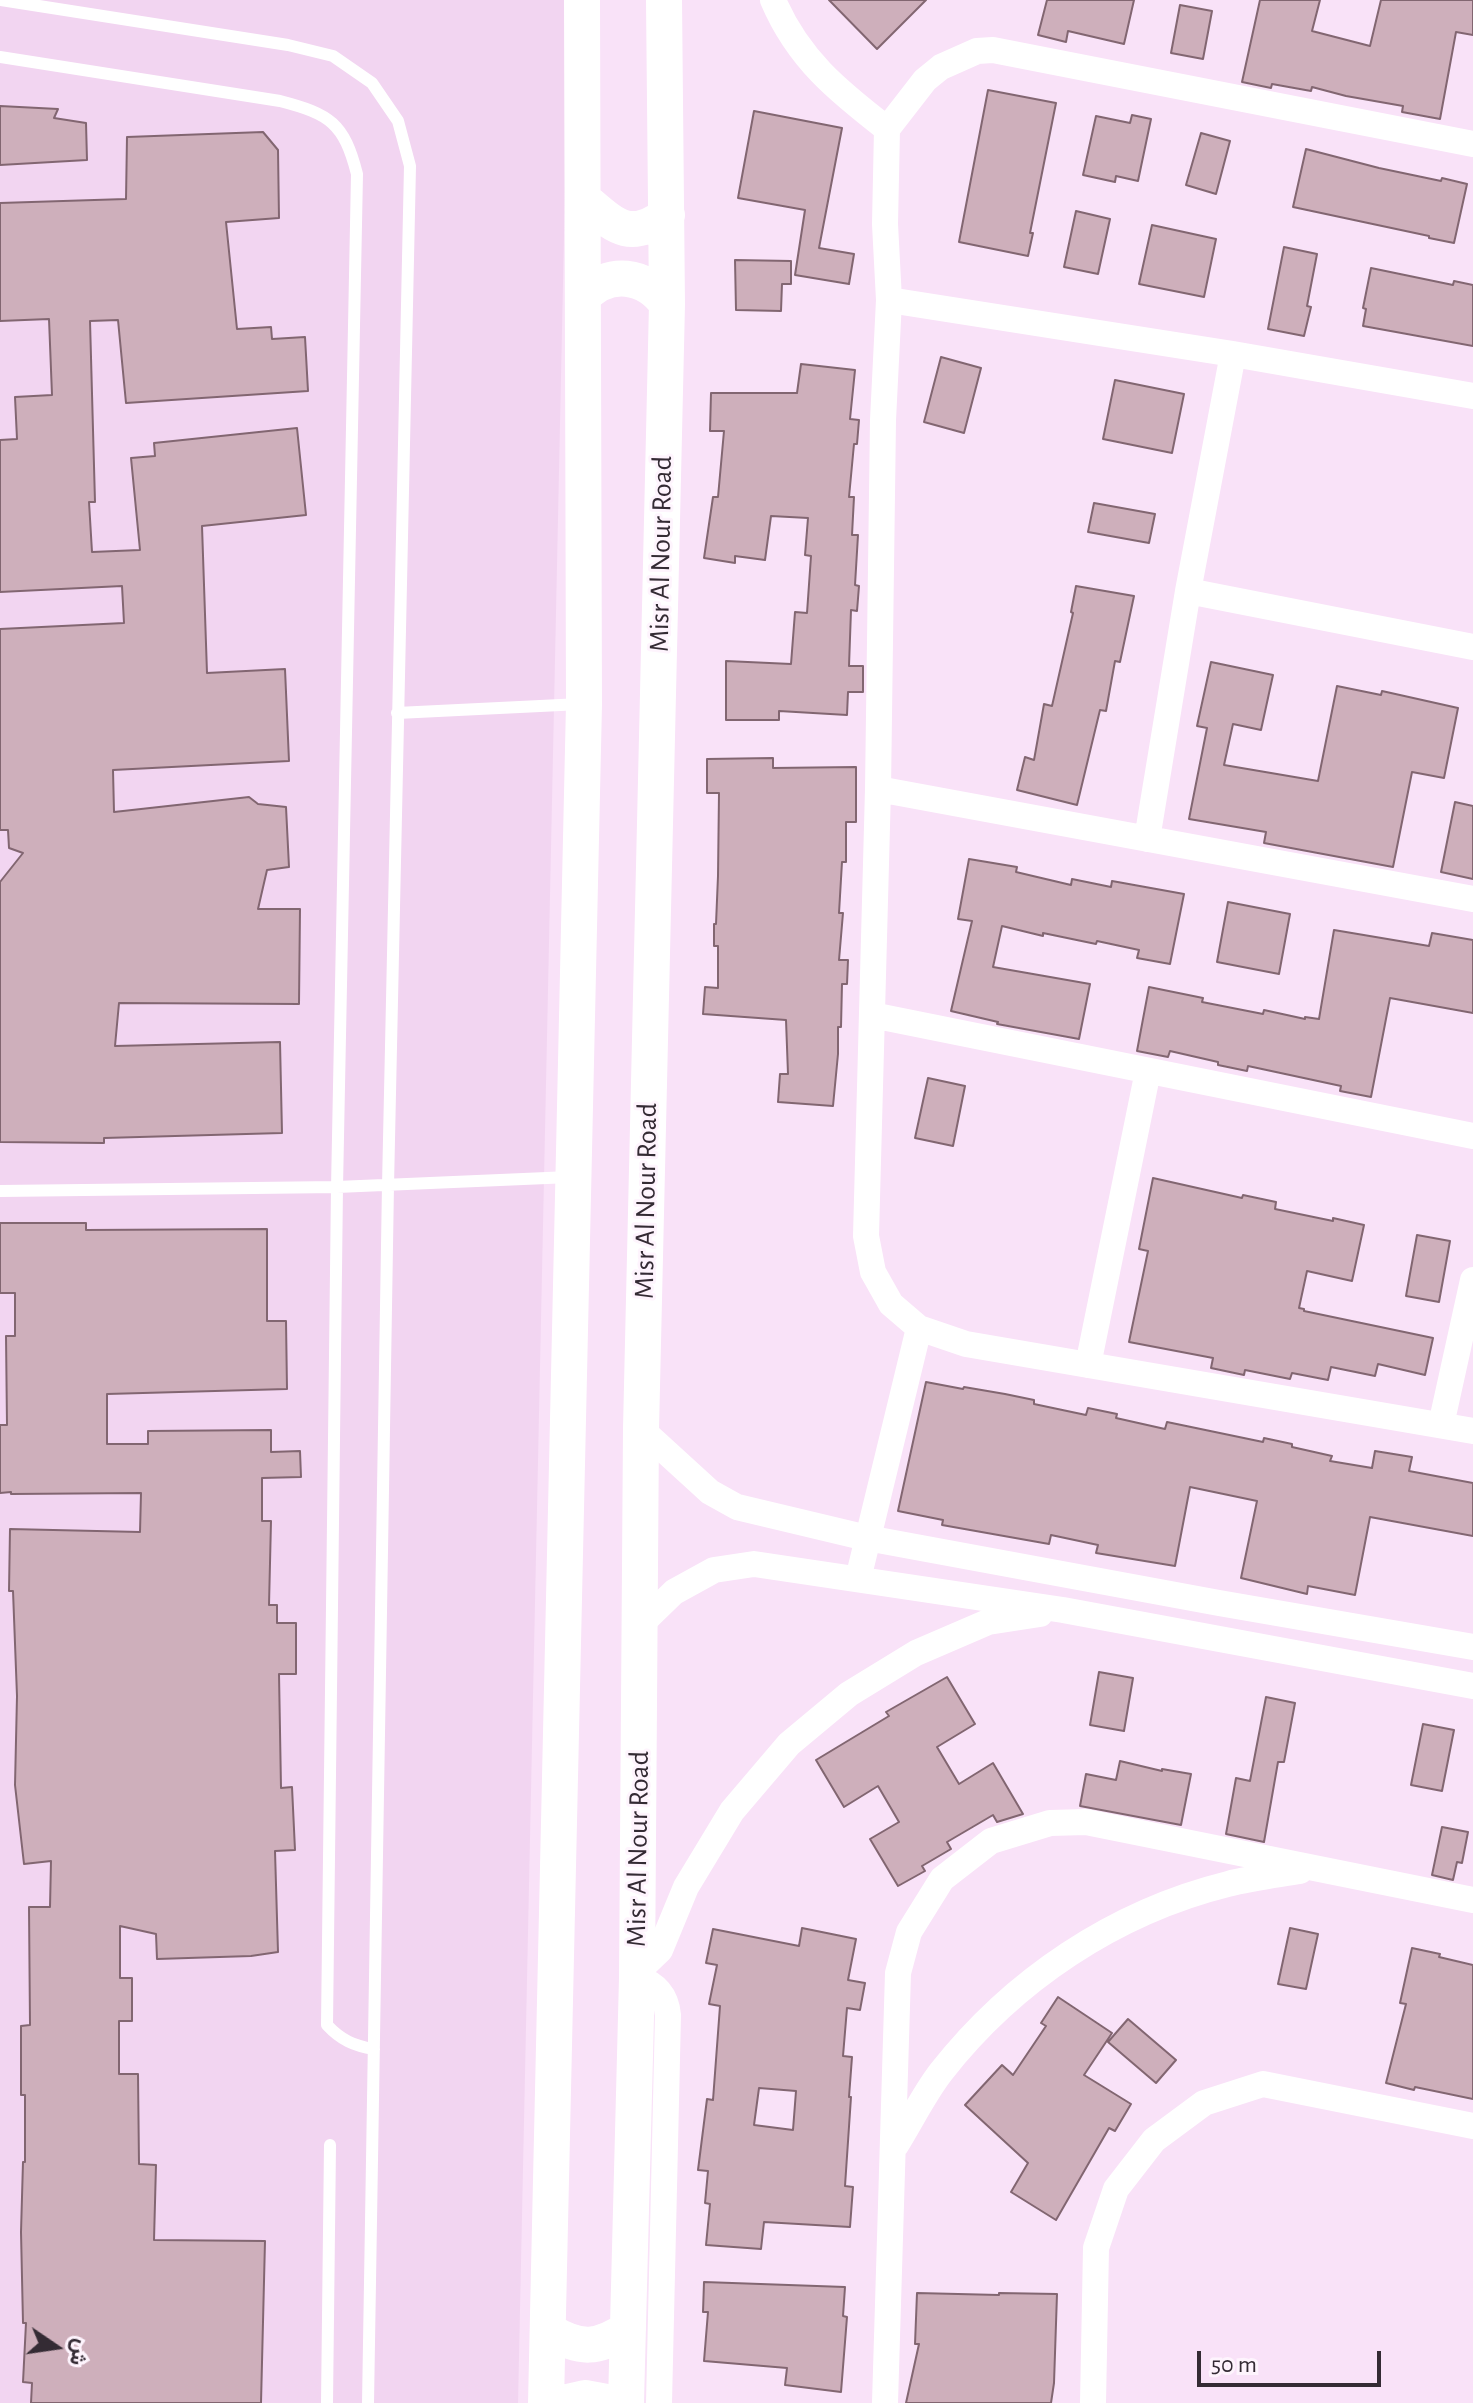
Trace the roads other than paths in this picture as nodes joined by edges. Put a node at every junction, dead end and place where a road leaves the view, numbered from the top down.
1 (1, 0) edge
2 (582, 0) edge
3 (664, 0) edge
4 (773, 0) edge
5 (0, 57) edge
6 (887, 129) junction
7 (1473, 144) edge
8 (583, 199) junction
9 (667, 215) junction
10 (583, 297) junction
11 (889, 300) junction
12 (667, 304) junction
13 (1233, 354) junction
14 (1473, 396) edge
15 (1188, 591) junction
16 (1473, 647) edge
17 (584, 704) junction
18 (397, 713) junction
19 (878, 789) junction
20 (1147, 839) junction
21 (1473, 899) edge
22 (872, 1015) junction
23 (1148, 1071) junction
24 (1473, 1136) edge
25 (573, 1177) junction
26 (388, 1185) junction
27 (337, 1187) junction
28 (0, 1191) edge
29 (1473, 1280) edge
30 (919, 1328) junction
31 (1088, 1365) junction
32 (1441, 1425) junction
33 (641, 1429) junction
34 (1473, 1431) edge
35 (867, 1538) junction
36 (858, 1579) junction
37 (1063, 1610) junction
38 (1280, 1613) junction
39 (641, 1624) junction
40 (1473, 1647) edge
41 (1274, 1648) junction
42 (1473, 1686) edge
43 (1314, 1868) junction
44 (1473, 1900) edge
45 (637, 1975) junction
46 (374, 2049) junction
47 (1473, 2126) edge
48 (330, 2145) dead end
49 (894, 2148) junction
50 (628, 2329) junction
51 (549, 2331) junction
52 (327, 2403) edge
53 (368, 2403) edge
54 (546, 2403) edge
55 (563, 2403) edge
56 (612, 2403) edge
57 (626, 2403) edge
58 (659, 2403) edge
59 (885, 2403) edge
60 (1093, 2403) edge

1 - 18 lane
2 - 8 street
3 - 9 street, Misr Al Nour Road
4 - 6 street
5 - 27 lane
6 - 7 street
6 - 11 street
8 - 9 street
8 - 10 street
9 - 12 street, Misr Al Nour Road
10 - 12 street
10 - 17 street
11 - 13 street
11 - 19 street
12 - 33 street, Misr Al Nour Road
13 - 14 street
13 - 15 street
15 - 16 street
15 - 20 street
17 - 18 lane
17 - 25 street
18 - 26 lane
19 - 20 street
19 - 22 street
20 - 21 street
22 - 23 street
22 - 30 street
23 - 24 street
23 - 31 street
25 - 26 lane
25 - 51 street
26 - 27 lane
26 - 46 lane
27 - 28 lane
27 - 46 lane
29 - 32 street
30 - 31 street
30 - 35 street
31 - 32 street
32 - 34 street
33 - 35 street
33 - 39 street, Misr Al Nour Road
35 - 36 street
35 - 38 street
36 - 37 street
36 - 39 street
37 - 41 street
37 - 45 street
38 - 40 street
38 - 41 street
39 - 45 street, Misr Al Nour Road
41 - 42 street
43 - 44 street
43 - 49 street
43 - 49 street
45 - 50 street, Misr Al Nour Road
45 - 58 street
46 - 53 lane
47 - 60 street
48 - 52 lane
49 - 59 street
50 - 51 street
50 - 57 street, Misr Al Nour Road
51 - 54 street
55 - 56 street

